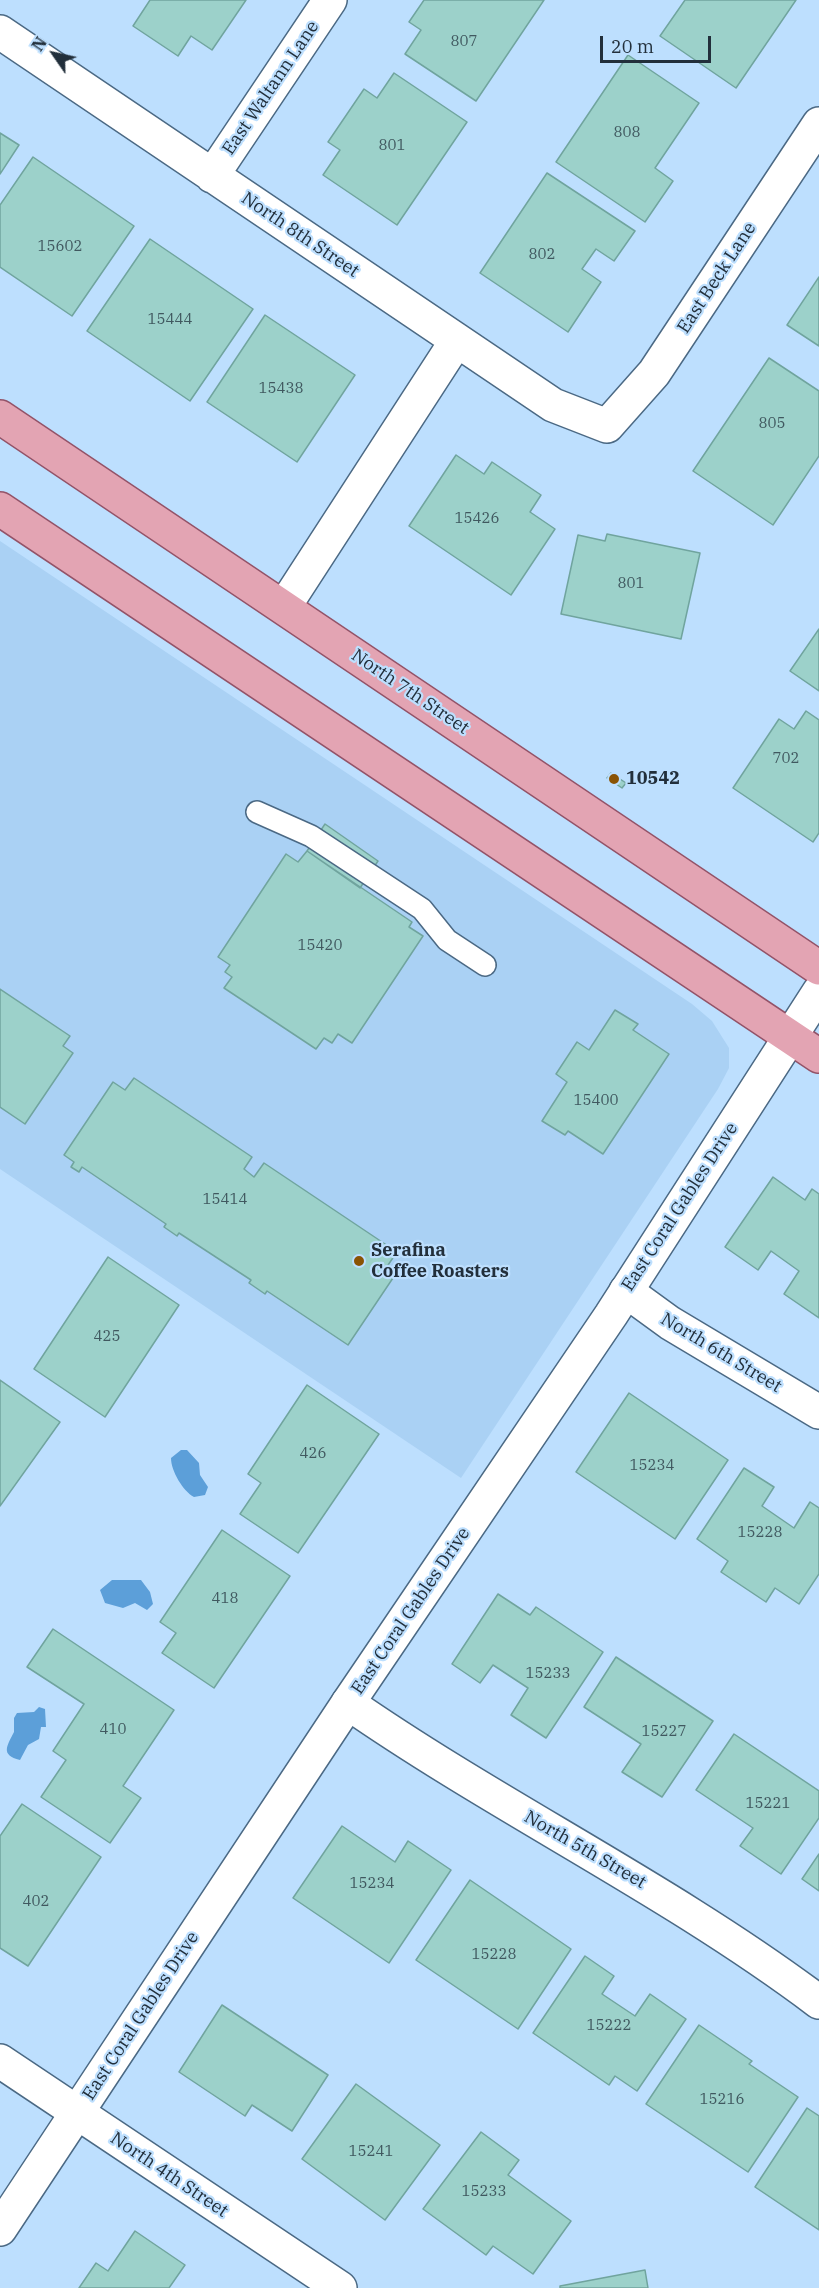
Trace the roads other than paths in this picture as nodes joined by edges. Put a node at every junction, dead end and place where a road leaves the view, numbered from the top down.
1 (330, 0) edge
2 (0, 32) edge
3 (819, 124) edge
4 (212, 176) junction
5 (457, 340) junction
6 (0, 417) edge
7 (607, 426) joint
8 (0, 509) edge
9 (284, 607) junction
10 (256, 812) dead end
11 (485, 965) dead end
12 (819, 968) edge
13 (819, 992) edge
14 (790, 1036) junction
15 (819, 1056) edge
16 (626, 1291) junction
17 (819, 1412) edge
18 (348, 1703) junction
19 (819, 2002) edge
20 (0, 2061) edge
21 (77, 2114) junction
22 (0, 2229) edge
23 (340, 2288) edge

1 - 4 street, East Waltann Lane
2 - 4 street, North 8th Street
3 - 7 street, East Beck Lane
4 - 5 street, North 8th Street
5 - 7 street, North 8th Street
5 - 9 street
6 - 9 main road, North 7th Street
8 - 14 main road
9 - 12 main road, North 7th Street
10 - 11 lane
13 - 14 street, East Coral Gables Drive
14 - 15 main road
14 - 16 street, East Coral Gables Drive
16 - 17 street, North 6th Street
16 - 18 street, East Coral Gables Drive
18 - 19 street, North 5th Street
18 - 21 street, East Coral Gables Drive
20 - 21 street, North 4th Street
21 - 22 street, East Coral Gables Drive
21 - 23 street, North 4th Street

